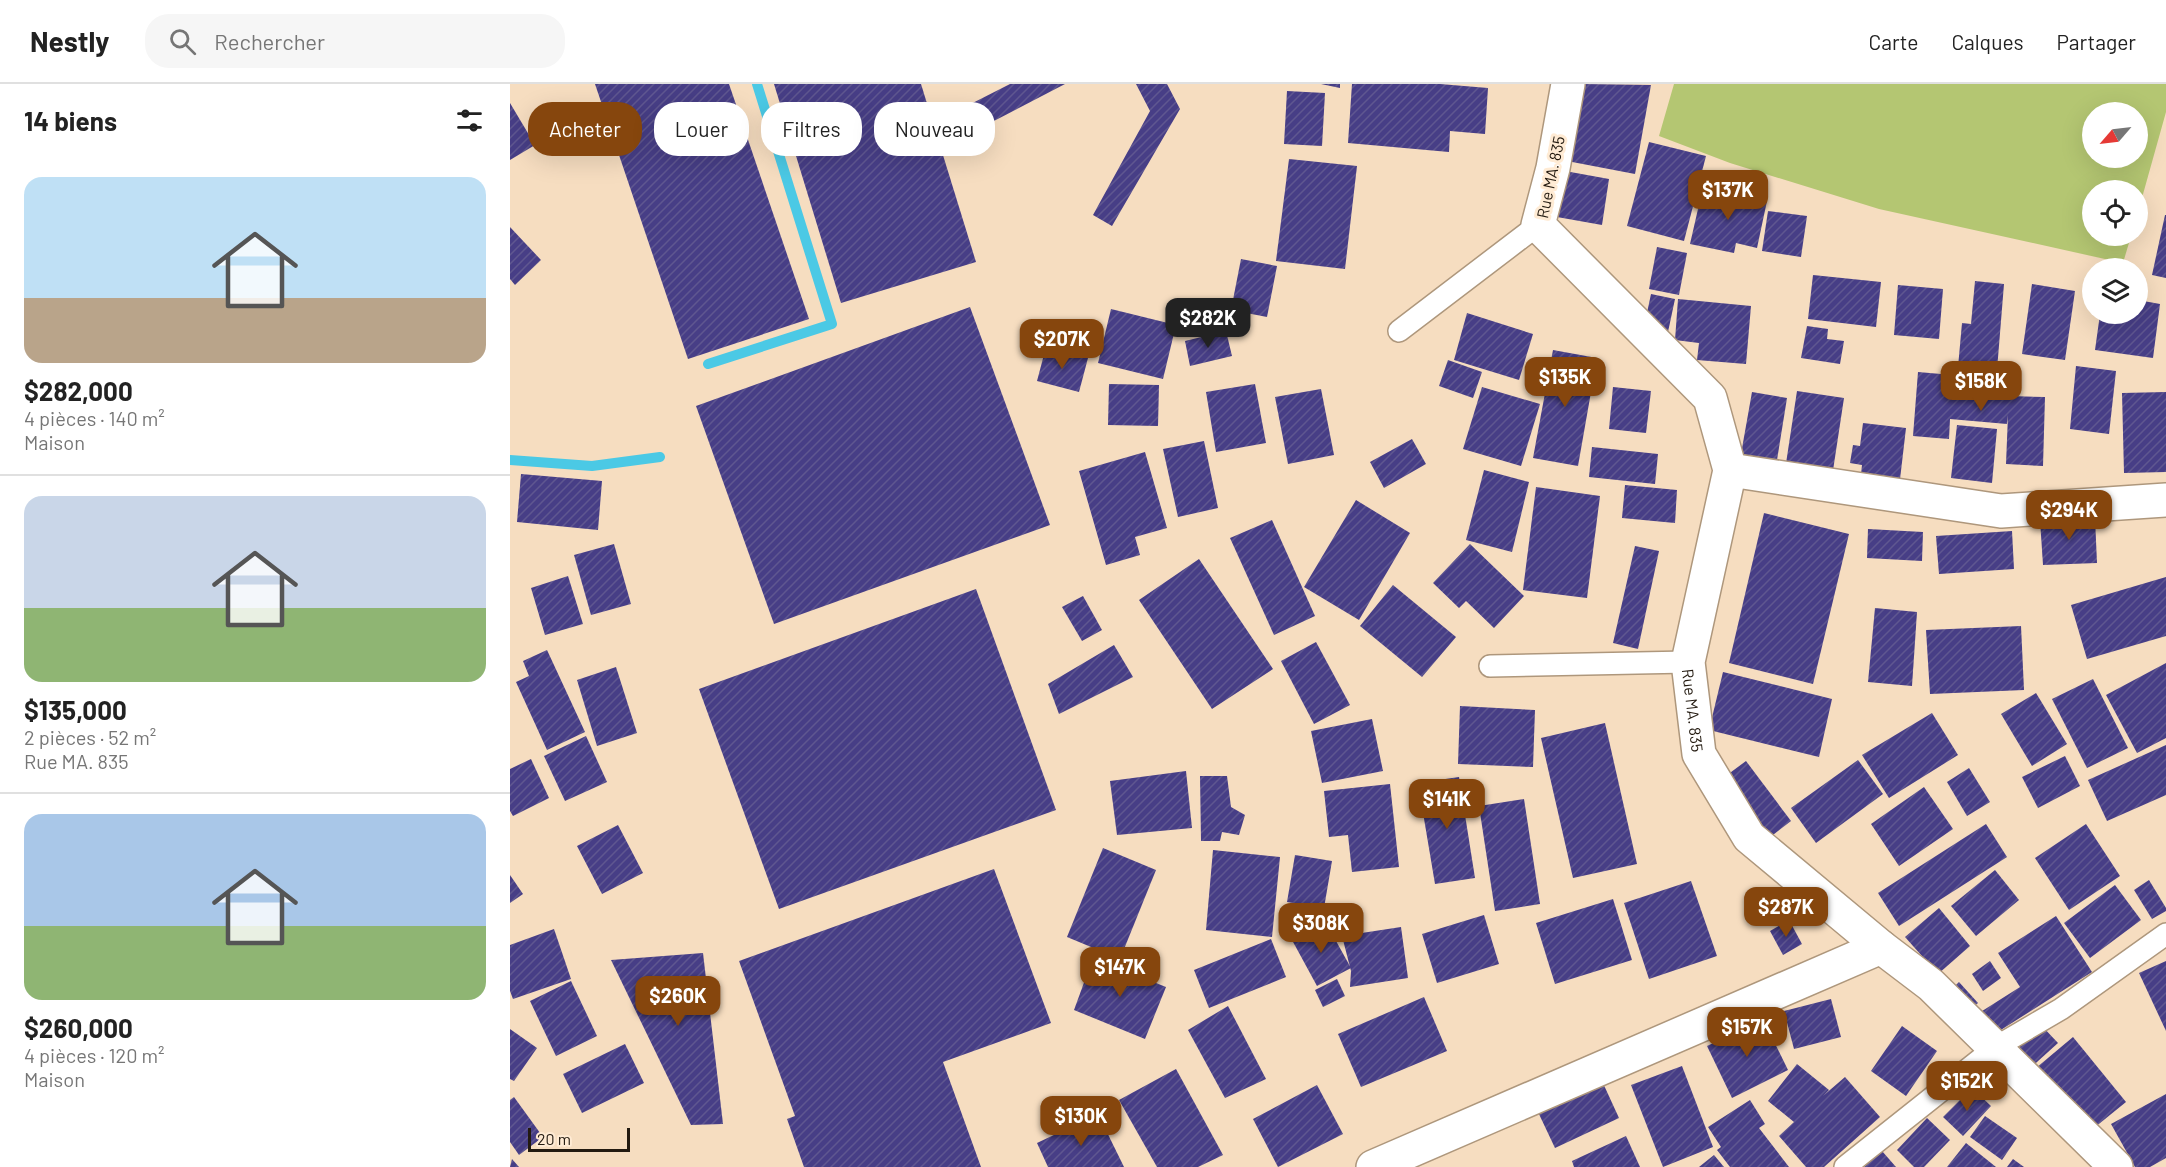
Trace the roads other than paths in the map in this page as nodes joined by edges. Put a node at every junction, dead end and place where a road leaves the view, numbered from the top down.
1 (1568, 84) edge
2 (1538, 225) junction
3 (1399, 331) dead end
4 (1730, 470) junction
5 (2166, 500) edge
6 (1688, 662) junction
7 (1490, 666) dead end
8 (2166, 934) edge
9 (1881, 947) junction
10 (1996, 1047) junction
11 (1373, 1167) edge
12 (1845, 1167) edge
13 (2116, 1167) edge

1 - 2 street, Rue MA. 835
2 - 3 lane
2 - 4 street, Rue MA. 835
4 - 5 street
4 - 6 street, Rue MA. 835
6 - 7 lane
6 - 9 street, Rue MA. 835
8 - 10 lane
9 - 10 street, Rue MA. 835
9 - 11 street
10 - 12 lane
10 - 13 street, Rue MA. 835

